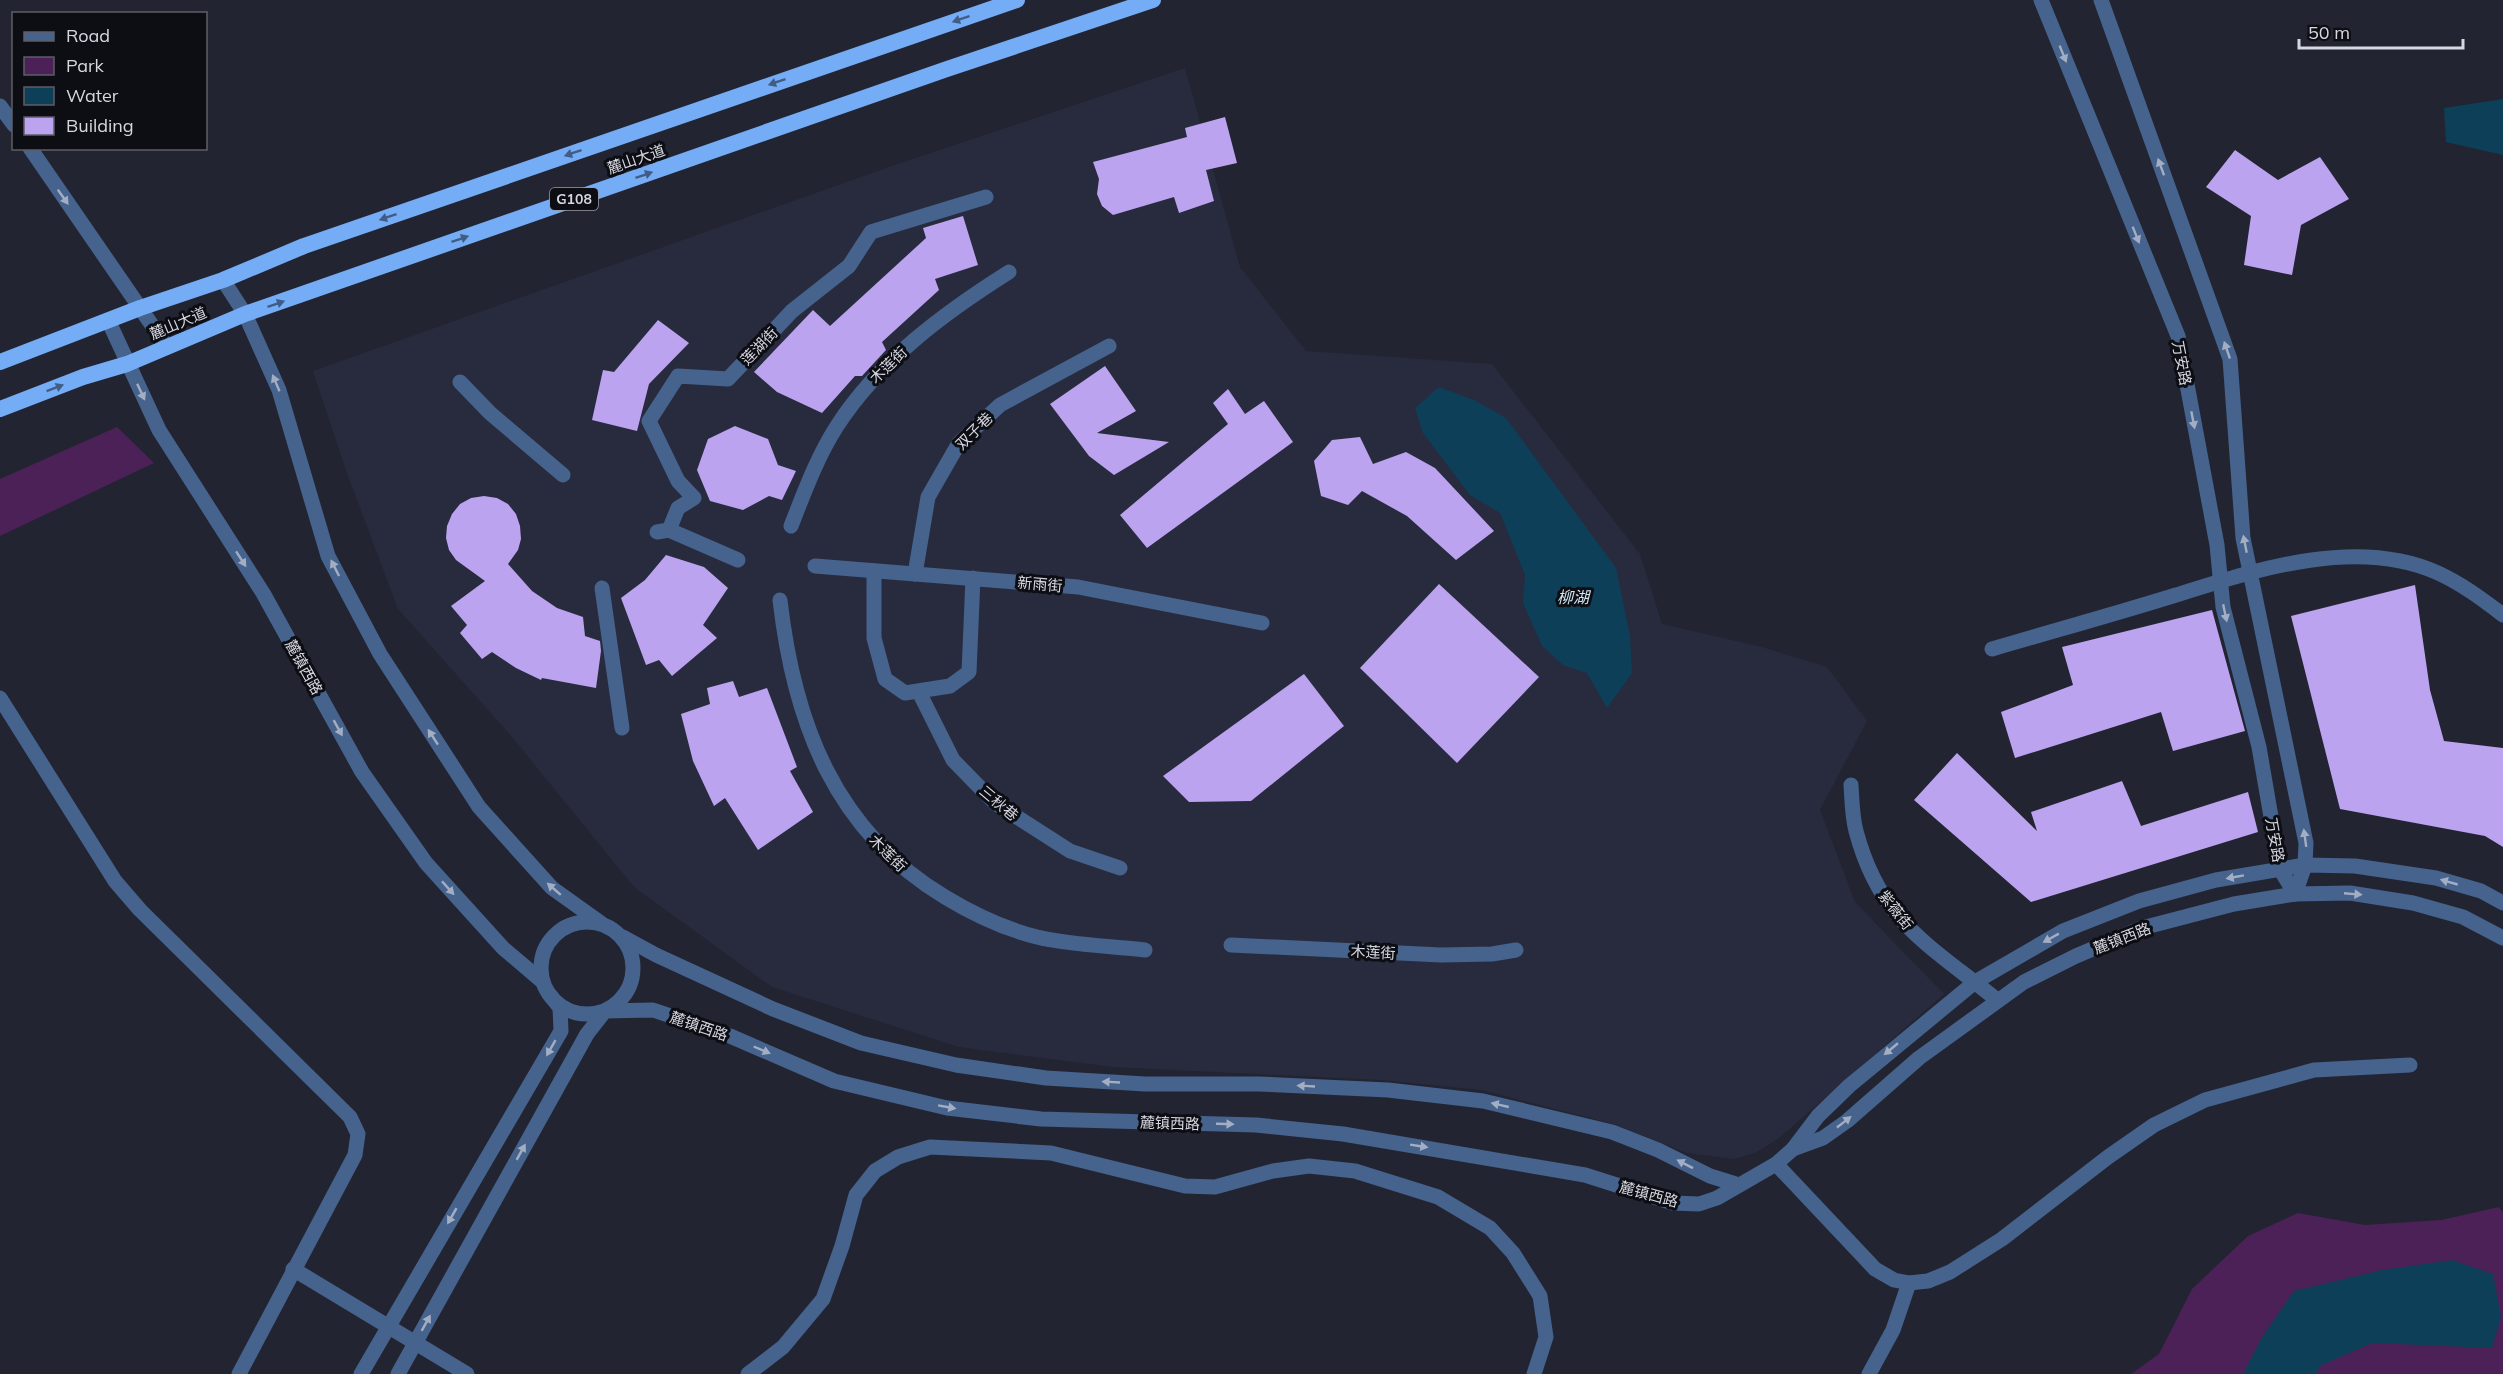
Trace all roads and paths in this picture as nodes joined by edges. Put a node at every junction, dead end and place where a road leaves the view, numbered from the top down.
1 (1017, 0) edge
2 (1153, 0) edge
3 (2041, 0) edge
4 (2101, 0) edge
5 (0, 106) edge
6 (12, 122) edge
7 (31, 150) edge
8 (986, 197) dead end
9 (1009, 272) dead end
10 (223, 280) junction
11 (140, 308) junction
12 (245, 314) junction
13 (108, 320) junction
14 (1109, 346) dead end
15 (167, 347) junction
16 (0, 362) edge
17 (127, 363) junction
18 (460, 382) dead end
19 (0, 409) edge
20 (563, 475) dead end
21 (791, 526) dead end
22 (738, 560) dead end
23 (815, 566) dead end
24 (874, 571) junction
25 (2251, 571) junction
26 (915, 574) junction
27 (973, 578) junction
28 (2220, 580) junction
29 (602, 588) dead end
30 (780, 600) dead end
31 (2503, 615) edge
32 (1262, 623) dead end
33 (1992, 649) dead end
34 (919, 692) junction
35 (0, 698) edge
36 (621, 728) dead end
37 (1851, 785) dead end
38 (2306, 865) junction
39 (1120, 868) dead end
40 (2280, 869) junction
41 (2295, 894) junction
42 (2503, 903) edge
43 (602, 923) junction
44 (623, 938) junction
45 (2503, 938) edge
46 (1231, 945) dead end
47 (1145, 950) dead end
48 (1516, 950) dead end
49 (1975, 982) junction
50 (546, 989) junction
51 (1997, 1000) junction
52 (605, 1011) junction
53 (2410, 1065) dead end
54 (1793, 1149) junction
55 (1776, 1164) junction
56 (1739, 1185) junction
57 (293, 1269) junction
58 (1910, 1284) junction
59 (388, 1325) junction
60 (414, 1344) junction
61 (239, 1374) edge
62 (361, 1374) edge
63 (398, 1374) edge
64 (467, 1374) edge
65 (748, 1374) edge
66 (1534, 1374) edge
67 (1869, 1374) edge

1 -> 10 highway, 麓山大道
12 -> 2 highway, 麓山大道 / G108
3 -> 28 street, 万安路
25 -> 4 street, 万安路
5 - 6 street
7 -> 11 street
8 - 22 street, 莲湖街
9 - 21 street, 木莲街
10 - 11 highway, 麓山大道
10 - 12 street
11 - 13 highway, 麓山大道
11 - 15 street
12 - 15 highway, 麓山大道 / G108
43 -> 12 street
13 - 16 highway, 麓山大道
13 - 17 street, 麓镇西路
14 - 26 street, 双子巷
15 - 17 highway, 麓山大道 / G108
19 -> 17 highway, 麓山大道 / G108
17 -> 50 street, 麓镇西路
18 - 20 street
23 - 24 street, 新雨街
24 - 26 street, 新雨街
24 - 34 street
25 - 28 street
25 - 31 street
38 -> 25 street, 万安路
26 - 27 street, 新雨街
27 - 32 street, 新雨街
27 - 34 street
28 - 33 street
28 -> 40 street, 万安路
29 - 36 street
30 - 47 street, 木莲街
34 - 39 street, 三秋巷
35 - 57 street
37 - 49 street, 紫薇街
38 - 40 street
38 - 41 street, 万安路
42 -> 38 street
40 - 41 street, 万安路
40 -> 49 street
41 -> 45 street, 麓镇西路
41 - 51 street, 麓镇西路
43 - 44 street
43 - 50 street
44 - 52 street
56 -> 44 street
46 - 48 street, 木莲街
49 - 51 street, 紫薇街
49 -> 54 street
50 - 52 street
50 -> 59 street
54 -> 51 street, 麓镇西路
52 -> 56 street, 麓镇西路
60 -> 52 street
53 - 58 street
54 - 55 street, 麓镇西路
55 - 56 street, 麓镇西路
55 - 58 street
57 - 59 street
57 - 61 street
58 - 67 street
59 - 60 street
59 - 62 street
60 - 63 street
60 - 64 street
65 - 66 street

